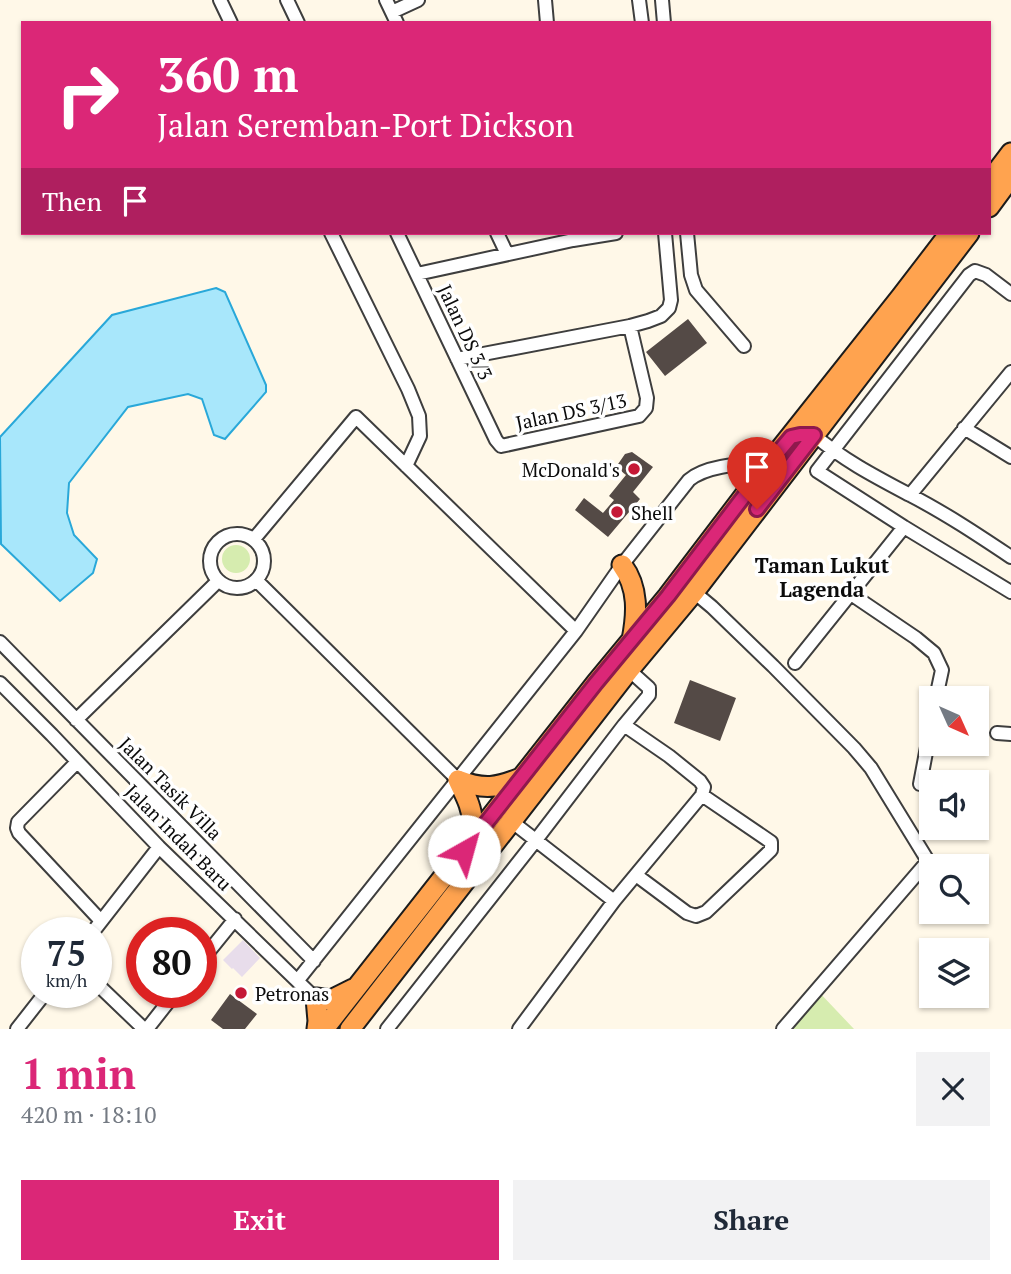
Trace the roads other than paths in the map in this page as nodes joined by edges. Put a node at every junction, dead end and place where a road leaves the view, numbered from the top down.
1 (220, 0) edge
2 (287, 0) edge
3 (386, 0) edge
4 (418, 0) edge
5 (545, 0) edge
6 (639, 0) edge
7 (662, 0) edge
8 (395, 18) edge
9 (230, 21) edge
10 (297, 21) edge
11 (547, 21) edge
12 (642, 21) edge
13 (664, 21) edge
14 (1011, 153) edge
15 (1011, 177) edge
16 (991, 179) edge
17 (991, 204) edge
18 (332, 235) edge
19 (398, 235) edge
20 (498, 235) edge
21 (594, 235) edge
22 (665, 235) edge
23 (687, 235) edge
24 (948, 235) edge
25 (967, 235) edge
26 (573, 237) edge
27 (507, 254) junction
28 (949, 259) junction
29 (417, 274) junction
30 (969, 275) junction
31 (1011, 294) edge
32 (630, 326) junction
33 (744, 346) dead end
34 (457, 359) junction
35 (1011, 372) edge
36 (811, 410) junction
37 (964, 428) junction
38 (814, 435) junction
39 (791, 437) junction
40 (501, 446) joint
41 (832, 450) junction
42 (1011, 457) edge
43 (770, 462) junction
44 (406, 466) junction
45 (910, 495) junction
46 (904, 527) junction
47 (254, 539) junction
48 (1011, 557) edge
49 (622, 565) junction
50 (687, 572) junction
51 (256, 580) junction
52 (218, 581) junction
53 (694, 592) junction
54 (1011, 592) edge
55 (851, 594) junction
56 (668, 596) junction
57 (576, 632) junction
58 (631, 641) junction
59 (0, 642) edge
60 (794, 663) dead end
61 (629, 670) junction
62 (0, 683) edge
63 (939, 686) edge
64 (76, 720) junction
65 (624, 725) junction
66 (996, 733) dead end
67 (1011, 734) edge
68 (77, 762) junction
69 (523, 777) junction
70 (458, 780) junction
71 (702, 795) junction
72 (508, 796) junction
73 (511, 821) junction
74 (482, 829) junction
75 (536, 840) junction
76 (159, 847) junction
77 (464, 851) junction
78 (636, 875) junction
79 (614, 901) junction
80 (97, 917) edge
81 (104, 917) edge
82 (235, 919) junction
83 (217, 941) edge
84 (314, 961) junction
85 (298, 981) junction
86 (357, 987) junction
87 (112, 998) edge
88 (316, 998) junction
89 (33, 1008) edge
90 (163, 1008) edge
91 (366, 1009) junction
92 (330, 1025) edge
93 (17, 1029) edge
94 (146, 1029) edge
95 (317, 1029) edge
96 (350, 1029) edge
97 (387, 1029) edge
98 (519, 1029) edge
99 (783, 1029) edge

1 - 9 street
2 - 10 street
3 - 8 street
4 - 8 street
5 - 11 street
6 - 12 street
7 - 13 street
14 - 16 highway
15 - 17 highway
18 - 44 street
19 - 29 street, Jalan DS 3/3
20 - 27 street
21 - 26 street
22 - 32 street
23 - 33 street
24 - 36 highway
25 - 28 highway
26 - 27 street
27 - 29 street
28 - 30 street
28 - 38 highway
29 - 34 street, Jalan DS 3/3
30 - 31 street
30 - 41 street
32 - 34 street
32 - 40 street, Jalan DS 3/13
34 - 40 street, Jalan DS 3/3
35 - 37 street
36 - 38 highway
36 - 39 highway
37 - 42 street
37 - 45 street
38 - 39 highway
38 - 41 street
38 - 53 highway
39 - 43 highway
41 - 45 street
41 - 46 street
43 - 49 street
43 - 50 highway
44 - 47 street
44 - 57 street
45 - 48 street
46 - 54 street
46 - 55 street
47 - 51 street
47 - 52 street
49 - 57 street
49 - 58 highway
50 - 53 highway
50 - 56 highway
51 - 52 street
51 - 70 street
52 - 64 street
53 - 56 highway
53 - 61 highway
53 - 99 street
55 - 60 street
55 - 63 street
56 - 58 highway
57 - 70 street
58 - 69 highway
59 - 64 street, Jalan Tasik Villa
61 - 65 street
61 - 73 highway
62 - 68 street, Jalan Indah Baru
64 - 84 street, Jalan Tasik Villa
65 - 71 street
65 - 75 street
66 - 67 street
68 - 76 street, Jalan Indah Baru
68 - 80 street
69 - 70 highway
69 - 72 highway
70 - 77 highway
70 - 84 street
71 - 78 street
71 - 78 street
72 - 73 highway
72 - 74 highway
73 - 74 highway
73 - 75 street
73 - 91 highway
74 - 77 highway
75 - 79 street
75 - 97 street
76 - 81 street
76 - 82 street, Jalan Indah Baru
77 - 86 highway
78 - 79 street
79 - 98 street
82 - 83 street
82 - 85 street, Jalan Indah Baru
84 - 85 street
85 - 88 street, Jalan Indah Baru
86 - 88 highway
86 - 92 highway
87 - 94 street
88 - 92 street, Jalan Indah Baru
88 - 95 highway
89 - 93 street
90 - 94 street
91 - 92 highway
91 - 96 highway

